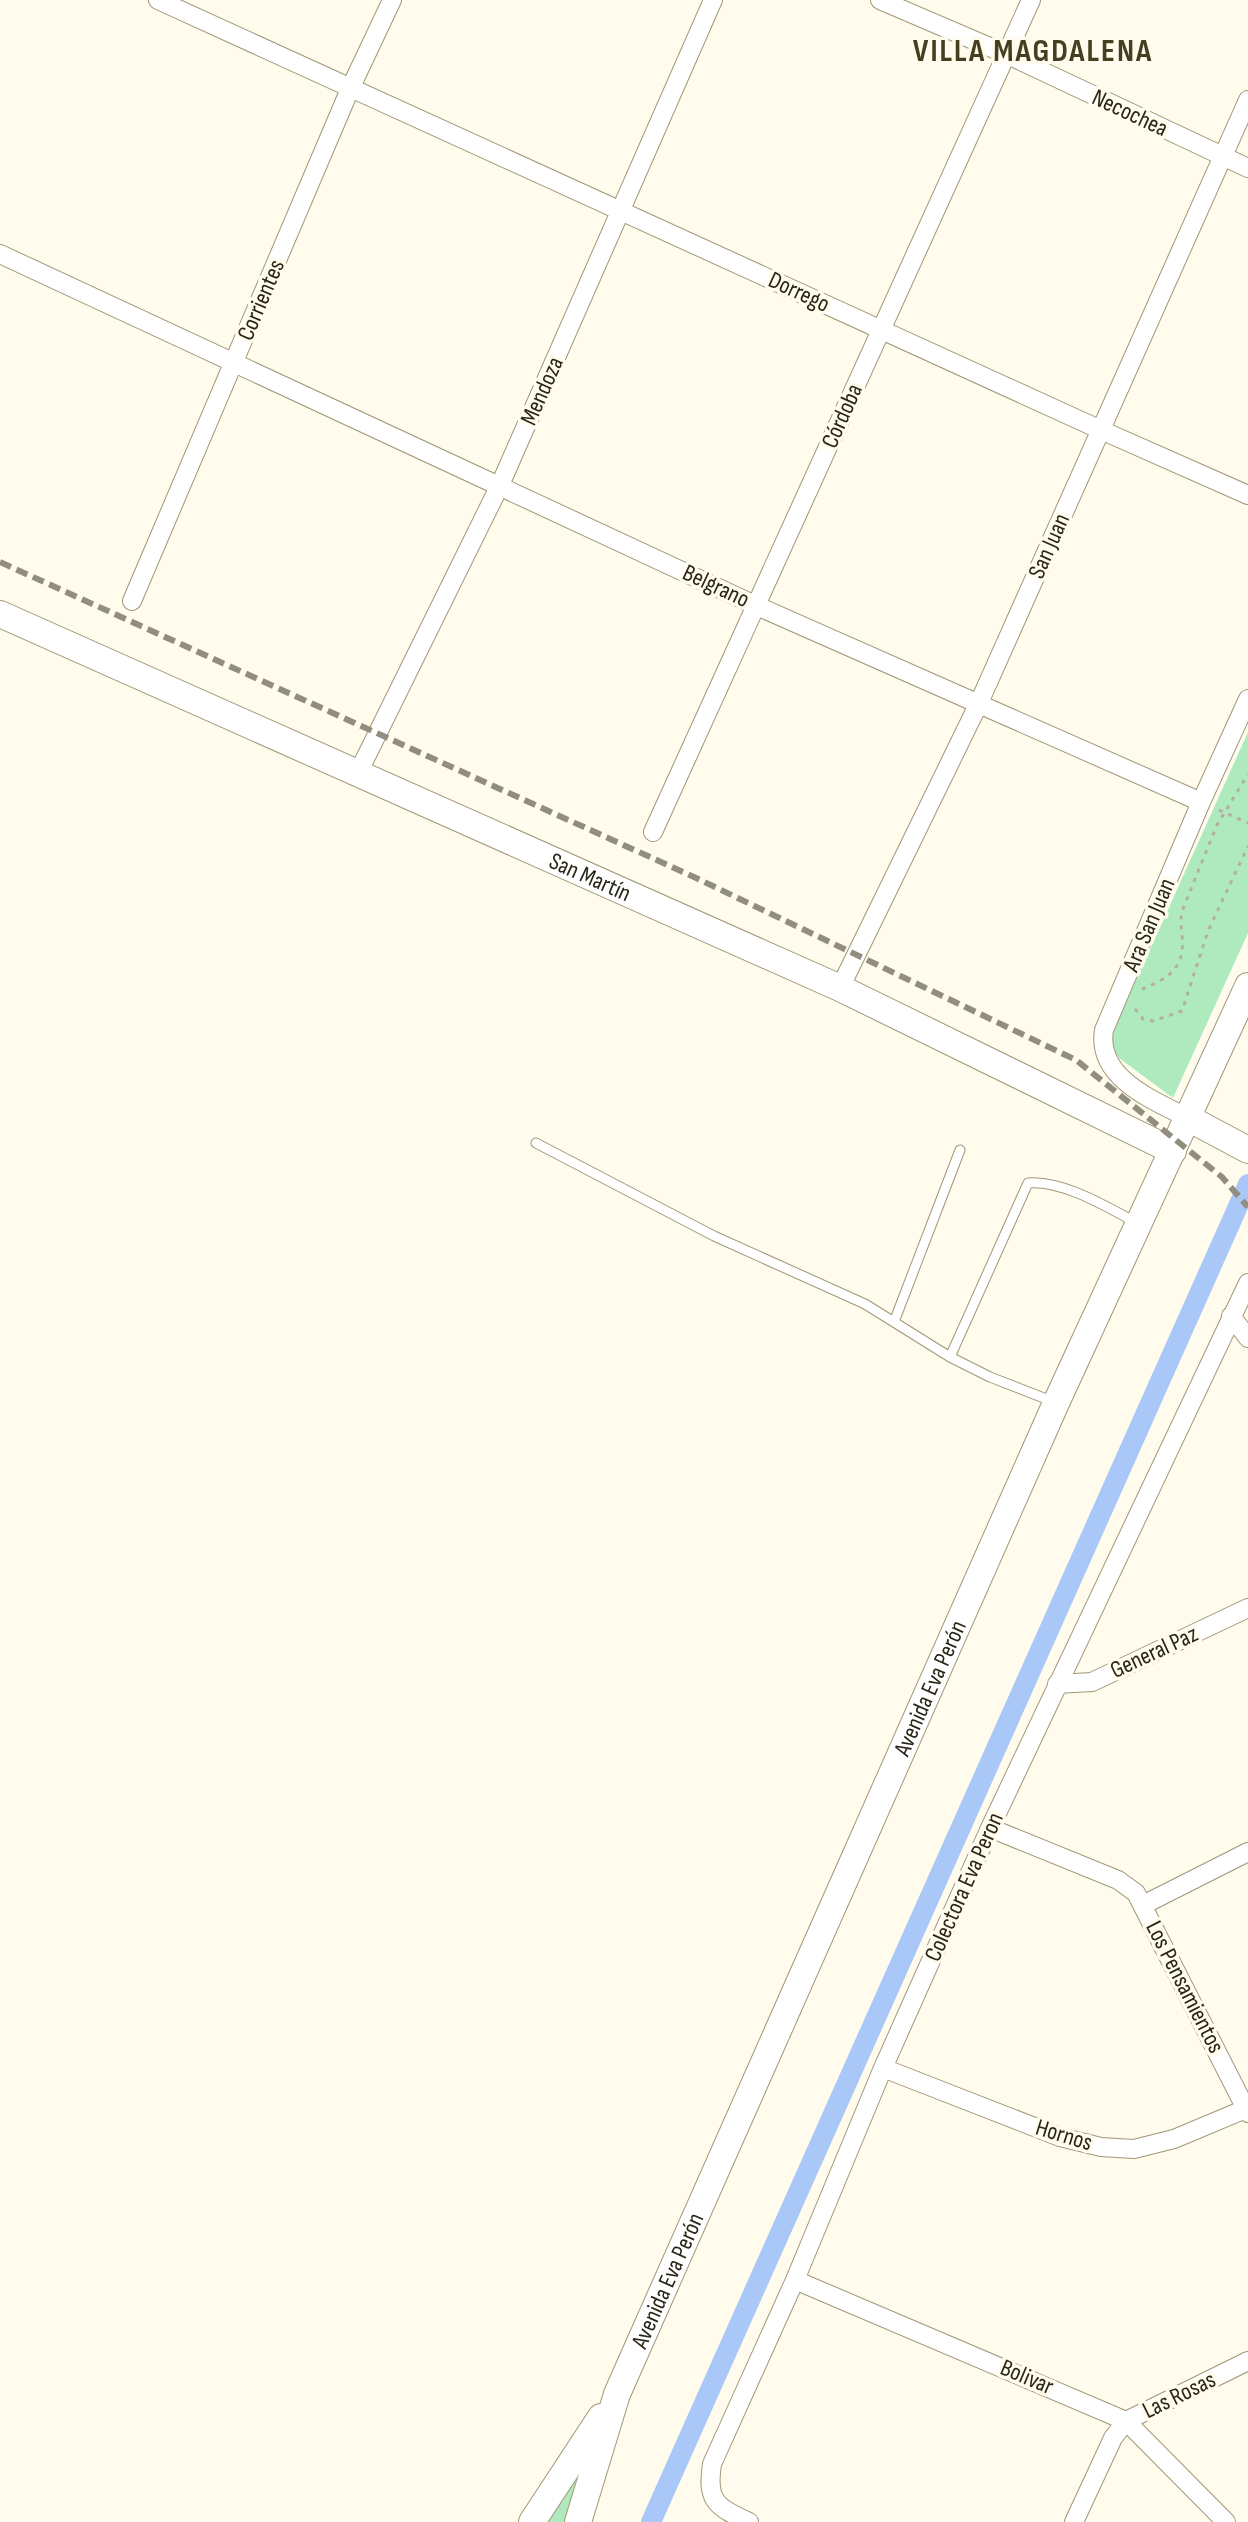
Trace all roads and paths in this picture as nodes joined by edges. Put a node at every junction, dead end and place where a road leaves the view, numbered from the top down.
1 (158, 0) edge
2 (392, 0) edge
3 (713, 0) edge
4 (880, 0) edge
5 (1031, 0) edge
6 (1006, 54) junction
7 (350, 89) junction
8 (1248, 100) edge
9 (1223, 156) junction
10 (1248, 168) edge
11 (622, 210) junction
12 (0, 254) edge
13 (881, 329) junction
14 (234, 364) junction
15 (1101, 430) junction
16 (500, 485) junction
17 (1248, 495) edge
18 (132, 601) dead end
19 (757, 606) junction
20 (0, 614) edge
21 (1248, 699) edge
22 (978, 705) junction
23 (1248, 774) edge
24 (357, 775) junction
25 (1201, 802) junction
26 (1225, 813) junction
27 (1248, 823) edge
28 (653, 832) dead end
29 (1248, 846) edge
30 (1248, 986) edge
31 (840, 988) junction
32 (1138, 991) dead end
33 (1133, 1005) dead end
34 (1188, 1118) junction
35 (536, 1143) dead end
36 (960, 1150) dead end
37 (1248, 1150) edge
38 (1173, 1151) junction
39 (1137, 1223) junction
40 (1248, 1283) edge
41 (1231, 1316) junction
42 (894, 1322) junction
43 (1248, 1338) edge
44 (950, 1357) junction
45 (1056, 1403) junction
46 (1248, 1608) edge
47 (1057, 1684) junction
48 (990, 1828) junction
49 (1248, 1852) edge
50 (1143, 1905) junction
51 (883, 2068) junction
52 (1247, 2110) edge
53 (795, 2280) junction
54 (1248, 2361) edge
55 (617, 2394) junction
56 (1126, 2421) junction
57 (532, 2522) edge
58 (578, 2522) edge
59 (749, 2522) edge
60 (1074, 2522) edge
61 (1226, 2522) edge

1 - 7 street, Dorrego
2 - 7 street, Corrientes
3 - 11 street, Mendoza
4 - 6 street, Necochea
5 - 6 street, Córdoba
6 - 9 street, Necochea
6 - 13 street, Córdoba
7 - 11 street, Dorrego
7 - 14 street, Corrientes
8 - 9 street, San Juan
9 - 10 street, Necochea
9 - 15 street, San Juan
11 - 13 street, Dorrego
11 - 16 street, Mendoza
12 - 14 street, Belgrano
13 - 15 street, Dorrego
13 - 19 street, Córdoba
14 - 16 street, Belgrano
14 - 18 street, Corrientes
15 - 17 street, Dorrego
15 - 22 street, San Juan
16 - 19 street, Belgrano
16 - 24 street, Mendoza
19 - 22 street, Belgrano
19 - 28 street, Córdoba
20 - 24 main road, San Martín
21 - 25 street, Ara San Juan
22 - 25 street, Belgrano
22 - 31 street, San Juan
23 - 26 path
24 - 31 main road, San Martín
25 - 26 path
25 - 34 street, Ara San Juan
26 - 27 path
26 - 32 path
29 - 33 path
30 - 34 main road, Avenida Eva Perón
31 - 38 main road, San Martín
34 - 37 main road
34 - 38 main road, Avenida Eva Perón
35 - 42 lane
36 - 42 lane
38 - 39 main road, Avenida Eva Perón
39 - 44 lane
39 - 45 main road, Avenida Eva Perón
40 - 41 street, Colectora Eva Peron
41 - 43 street
41 - 47 street, Colectora Eva Peron
42 - 44 lane
44 - 45 lane
45 - 55 main road, Avenida Eva Perón
46 - 47 street, General Paz
47 - 48 street, Colectora Eva Peron
48 - 50 street
48 - 51 street, Colectora Eva Peron
49 - 50 street
50 - 52 street, Los Pensamientos
51 - 52 street, Hornos
51 - 53 street, Colectora Eva Peron
53 - 56 street, Bolivar
53 - 59 street, Colectora Eva Peron
54 - 56 street, Las Rosas
55 - 57 main road, Avenida Eva Perón
55 - 58 main road, Avenida Eva Perón
56 - 60 street, Las Rosas
56 - 61 street, Bolivar

